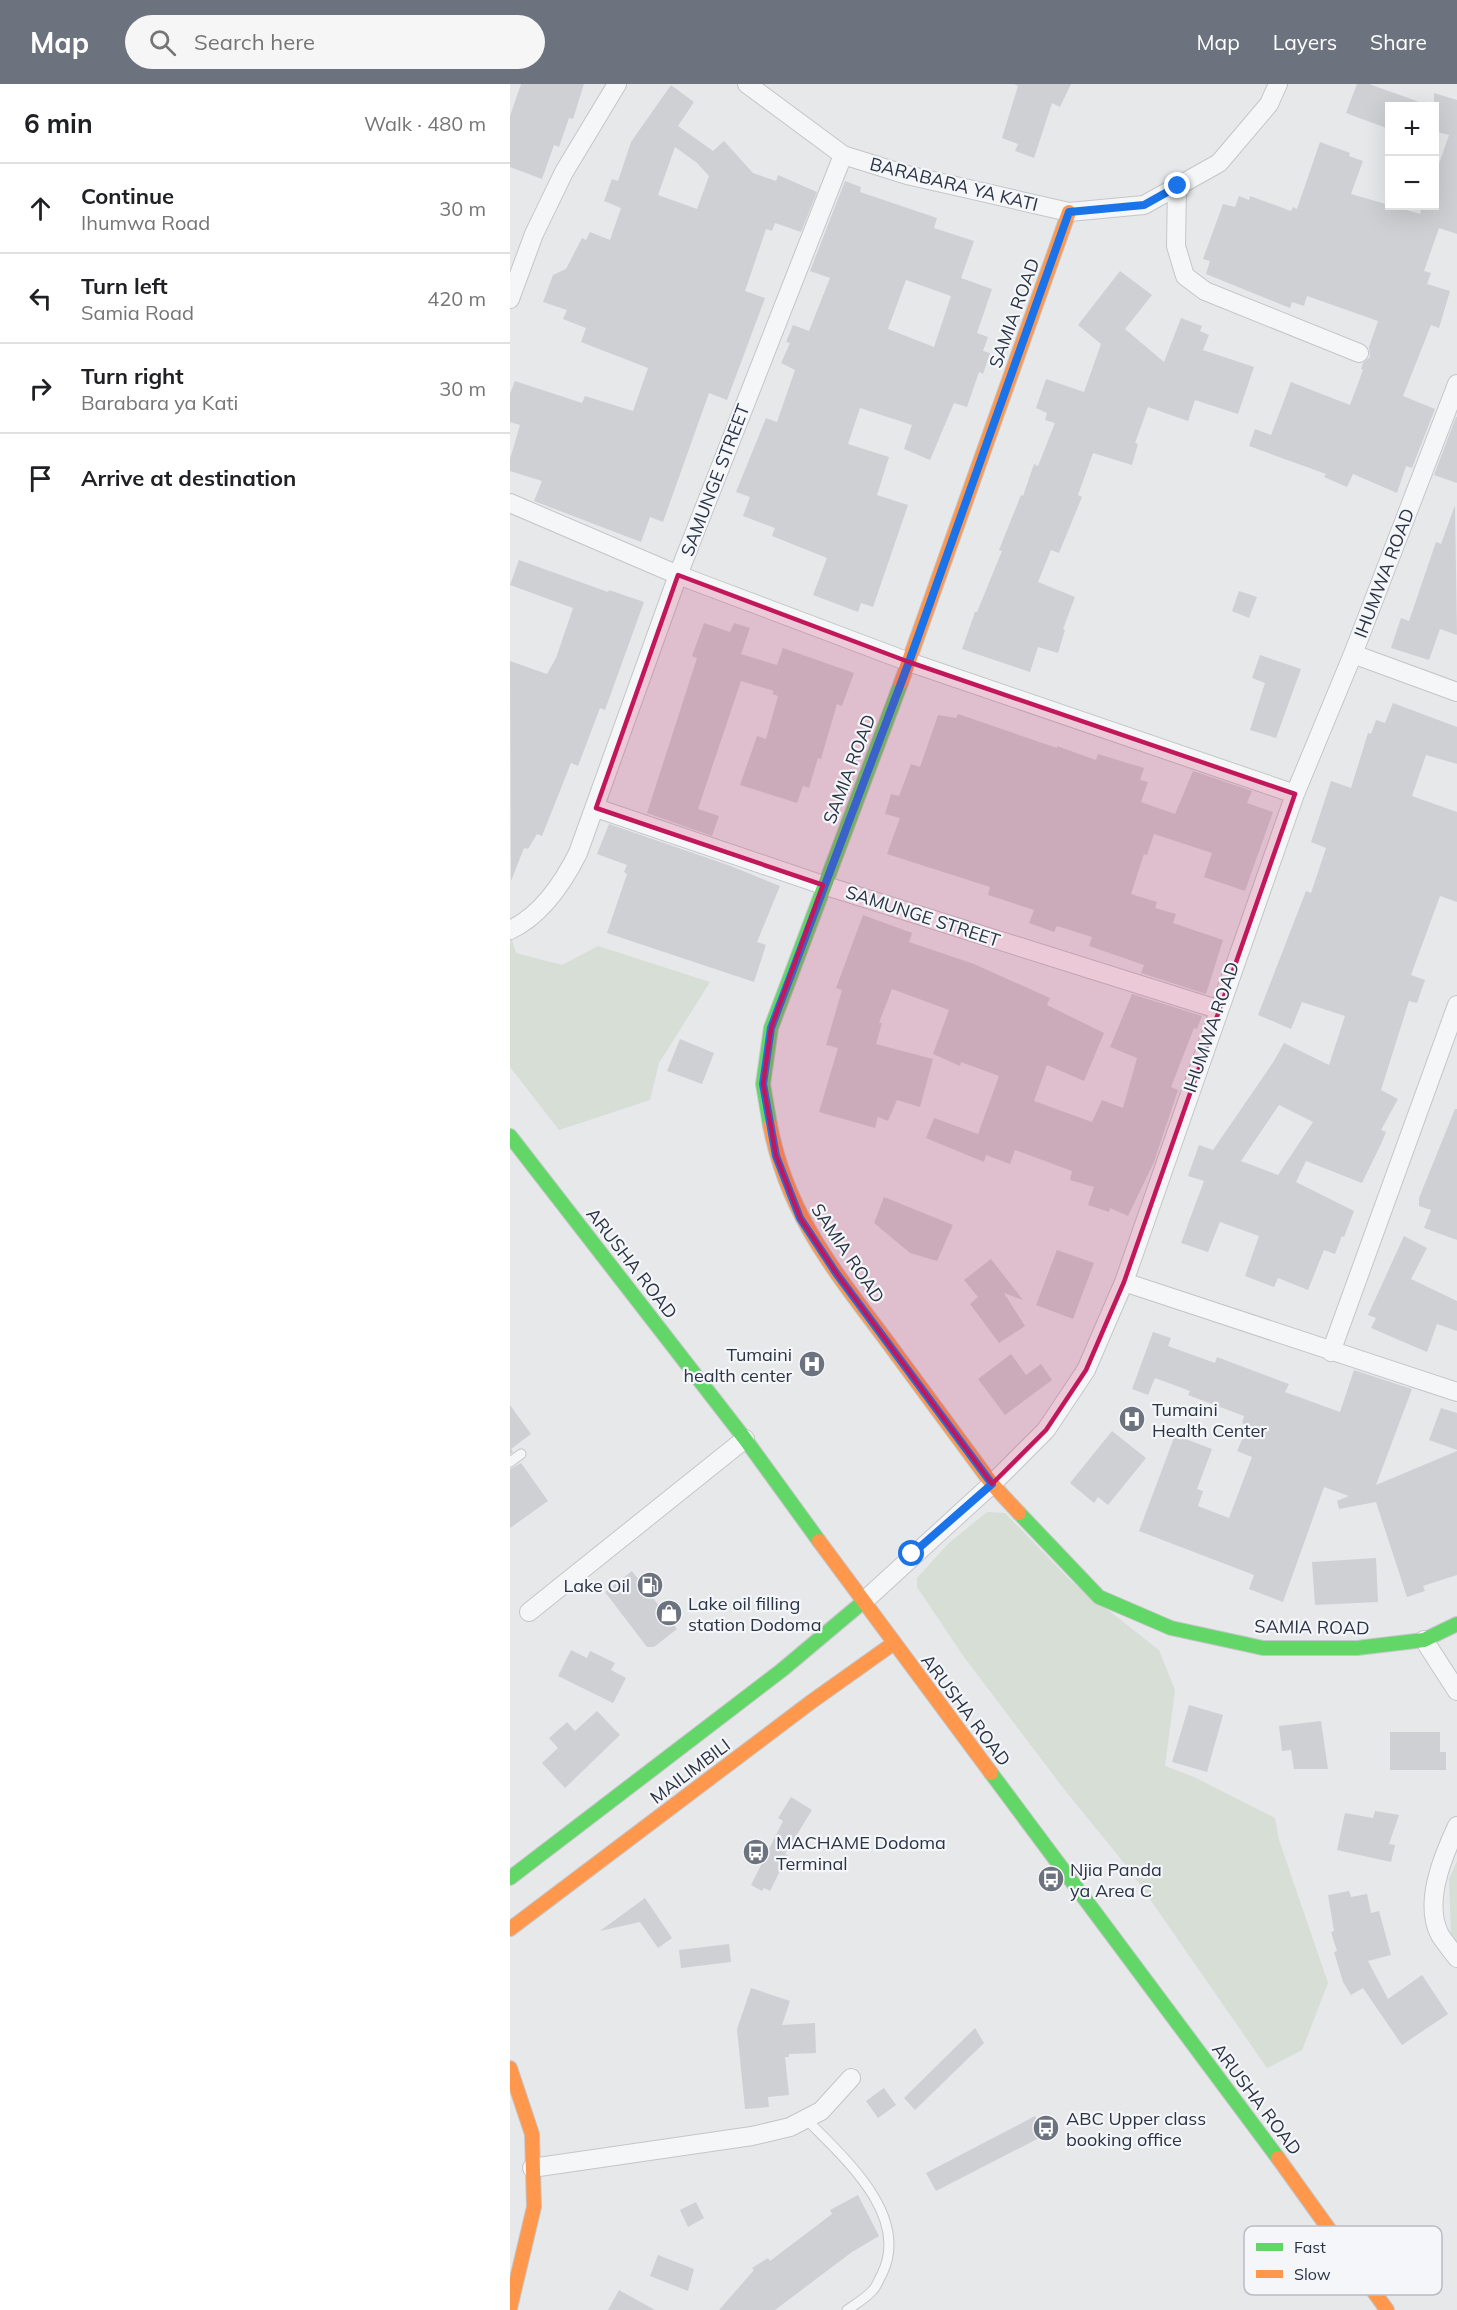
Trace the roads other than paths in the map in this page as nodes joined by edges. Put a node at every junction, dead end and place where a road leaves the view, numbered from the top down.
1 (617, 84) edge
2 (747, 84) edge
3 (1278, 84) edge
4 (843, 155) junction
5 (1178, 186) junction
6 (1069, 212) junction
7 (510, 299) edge
8 (1359, 353) dead end
9 (1457, 384) edge
10 (512, 509) edge
11 (678, 575) junction
12 (1353, 654) junction
13 (909, 662) junction
14 (1457, 692) edge
15 (1294, 794) junction
16 (596, 808) junction
17 (823, 885) junction
18 (510, 930) edge
19 (1457, 1005) edge
20 (1217, 1009) junction
21 (510, 1136) edge
22 (1124, 1282) junction
23 (1331, 1352) junction
24 (1457, 1392) edge
25 (746, 1439) junction
26 (521, 1454) dead end
27 (510, 1462) edge
28 (992, 1484) junction
29 (863, 1602) junction
30 (529, 1611) dead end
31 (1457, 1624) edge
32 (1424, 1640) junction
33 (894, 1643) junction
34 (1457, 1691) edge
35 (1457, 1826) edge
36 (510, 1878) edge
37 (510, 1929) edge
38 (1457, 1958) edge
39 (510, 2068) edge
40 (851, 2078) dead end
41 (806, 2118) junction
42 (532, 2168) junction
43 (1327, 2226) edge
44 (1376, 2295) edge
45 (510, 2308) edge
46 (848, 2310) edge
47 (1387, 2310) edge

1 - 7 street
2 - 4 street, BARABARA YA KATI
3 - 5 street, BARABARA YA KATI
4 - 6 street, BARABARA YA KATI
4 - 11 street, SAMUNGE STREET
5 - 6 street, BARABARA YA KATI
5 - 8 street
6 - 13 main road, SAMIA ROAD
9 - 12 street, IHUMWA ROAD
10 - 11 street
11 - 13 street
11 - 16 street, SAMUNGE STREET
12 - 14 street
12 - 15 street, IHUMWA ROAD
13 - 15 street
13 - 17 main road, SAMIA ROAD
15 - 20 street, IHUMWA ROAD
16 - 17 street, SAMUNGE STREET
16 - 18 street, SAMUNGE STREET
17 - 20 street, SAMUNGE STREET
17 - 28 main road, SAMIA ROAD
19 - 23 street
20 - 22 street, IHUMWA ROAD
21 - 25 main road, ARUSHA ROAD
22 - 23 street
22 - 28 street, IHUMWA ROAD
23 - 24 street
25 - 29 main road, ARUSHA ROAD
25 - 30 street
26 - 27 lane
28 - 29 street, IHUMWA ROAD
28 - 32 main road, SAMIA ROAD
29 - 33 main road, ARUSHA ROAD
29 - 36 main road, MAILIMBILI
31 - 32 main road, SAMIA ROAD
32 - 34 street
33 - 37 main road, MAILIMBILI
33 - 43 main road, ARUSHA ROAD
35 - 38 street
39 - 42 main road
40 - 41 street
41 - 42 street
41 - 46 lane
42 - 45 main road
44 - 47 main road, ARUSHA ROAD

